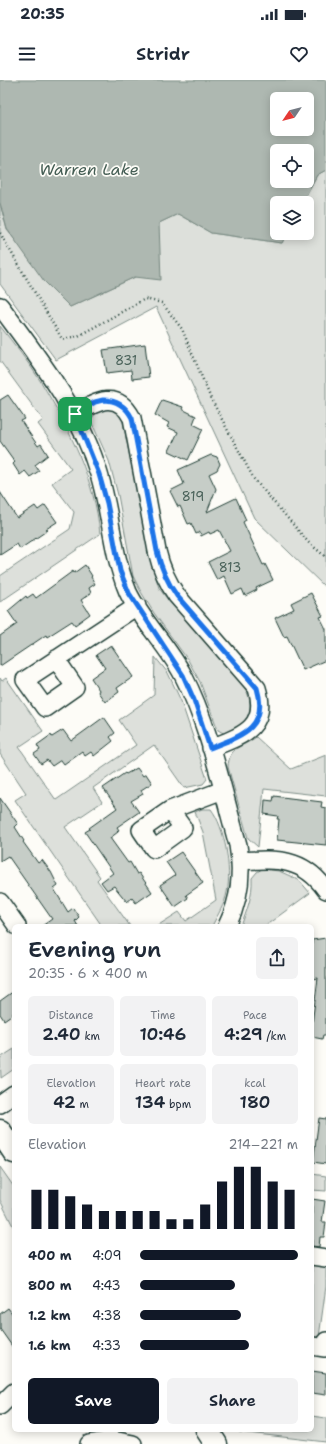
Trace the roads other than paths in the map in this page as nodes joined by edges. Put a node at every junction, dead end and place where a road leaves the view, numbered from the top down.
1 (0, 306) edge
2 (75, 414) junction
3 (137, 606) junction
4 (56, 659) dead end
5 (210, 748) junction
6 (223, 790) junction
7 (170, 810) dead end
8 (241, 861) junction
9 (326, 890) edge
10 (0, 902) edge
11 (15, 924) edge
12 (228, 924) edge
13 (12, 1095) edge
14 (0, 1104) edge
15 (0, 1131) edge
16 (12, 1149) edge
17 (314, 1256) edge
18 (326, 1258) edge
19 (326, 1341) edge
20 (314, 1346) edge
21 (208, 1432) edge
22 (89, 1444) edge
23 (133, 1444) edge
24 (216, 1444) edge

1 - 2 street
2 - 3 street
2 - 5 street
3 - 4 street
3 - 5 street
5 - 6 street
6 - 7 street
6 - 8 street
8 - 9 street
8 - 12 street
10 - 11 street
13 - 14 street
15 - 16 main road
17 - 18 street
19 - 20 street
21 - 24 main road
22 - 23 street

